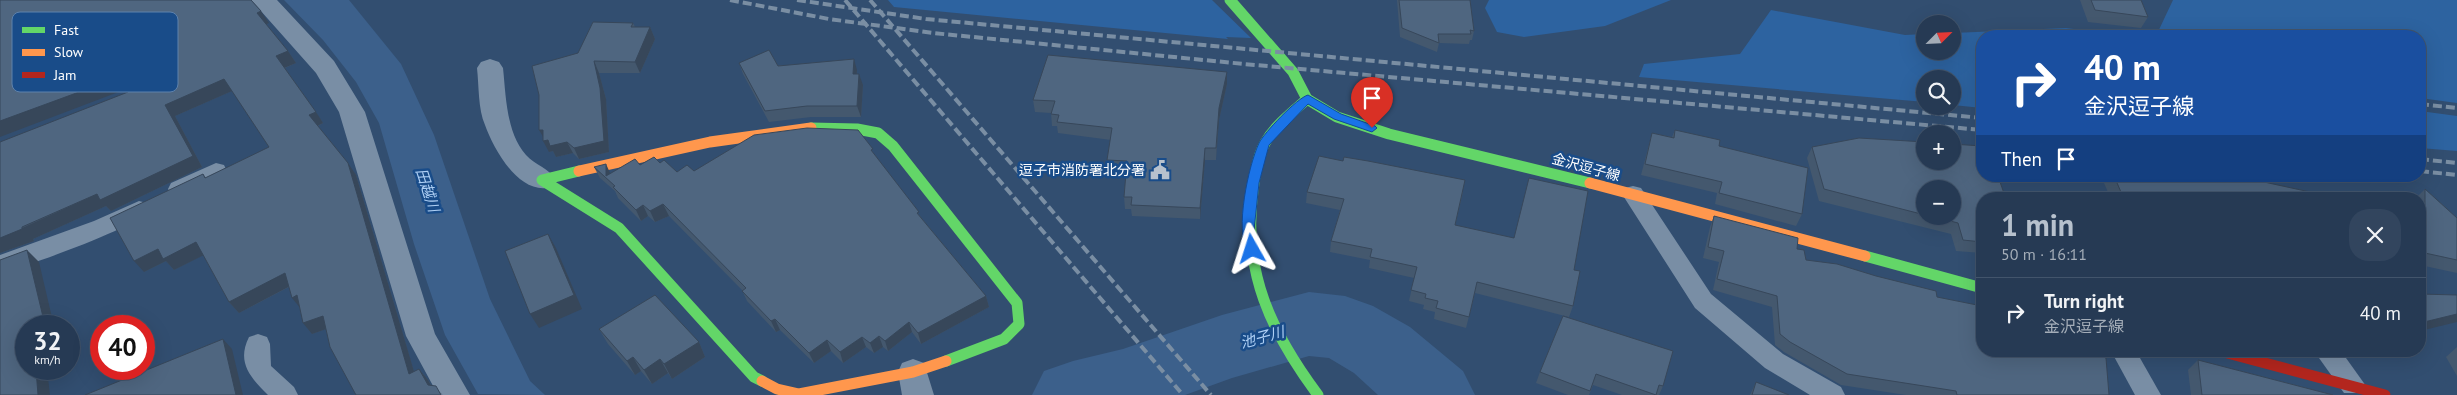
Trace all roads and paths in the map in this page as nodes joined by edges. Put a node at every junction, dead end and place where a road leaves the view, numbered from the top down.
1 (263, 0) edge
2 (1230, 0) edge
3 (490, 68) dead end
4 (1308, 99) junction
5 (216, 171) edge
6 (542, 180) junction
7 (1632, 194) junction
8 (0, 265) edge
9 (1976, 286) edge
10 (258, 344) dead end
11 (2126, 357) edge
12 (2243, 357) edge
13 (2331, 357) edge
14 (916, 384) edge
15 (2353, 386) junction
16 (285, 395) edge
17 (454, 395) edge
18 (1318, 395) edge
19 (1832, 395) edge
20 (2148, 395) edge
21 (2385, 395) edge

1 - 17 street
2 - 4 street, 金沢逗子線
3 - 6 street
4 - 7 street, 金沢逗子線
4 - 18 street
5 - 8 lane
6 - 14 street
6 - 14 street
7 - 9 street, 金沢逗子線
7 - 19 lane
10 - 16 lane
11 - 20 lane
12 - 15 street
13 - 15 lane
15 - 21 street

